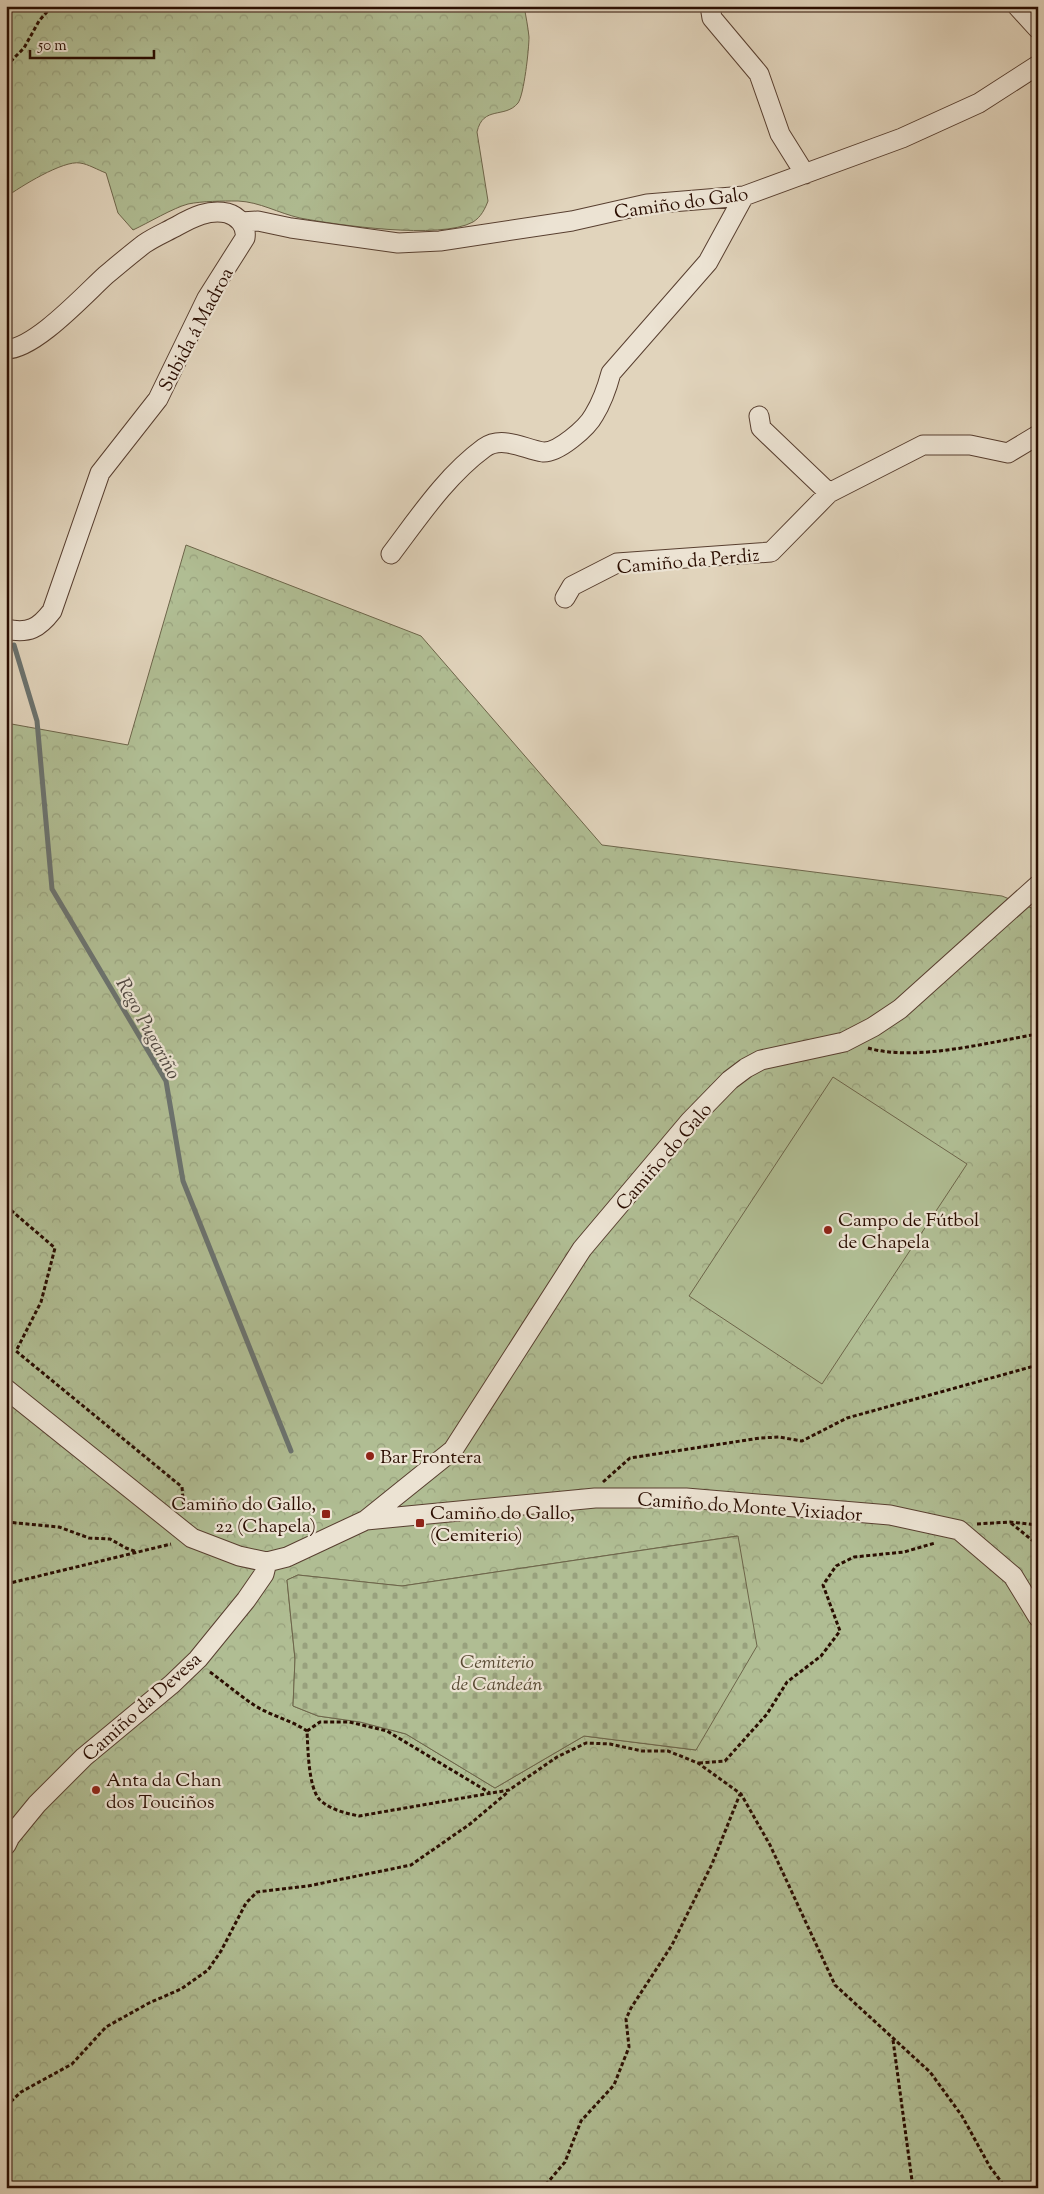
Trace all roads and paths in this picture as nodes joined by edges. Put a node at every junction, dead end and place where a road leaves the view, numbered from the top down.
1 (52, 6) edge
2 (710, 6) edge
3 (1017, 6) edge
4 (1038, 29) edge
5 (1038, 65) edge
6 (6, 66) edge
7 (805, 174) junction
8 (744, 196) junction
9 (241, 222) junction
10 (6, 348) edge
11 (759, 416) dead end
12 (1038, 435) edge
13 (829, 493) junction
14 (391, 554) dead end
15 (565, 598) dead end
16 (6, 629) edge
17 (1038, 885) edge
18 (1038, 1034) edge
19 (844, 1042) junction
20 (6, 1206) edge
21 (1038, 1365) edge
22 (6, 1389) edge
23 (595, 1498) junction
24 (366, 1520) junction
25 (6, 1522) edge
26 (1010, 1522) junction
27 (1038, 1524) edge
28 (960, 1530) junction
29 (187, 1534) junction
30 (1038, 1545) edge
31 (138, 1552) junction
32 (267, 1562) junction
33 (6, 1584) edge
34 (1038, 1617) edge
35 (198, 1658) junction
36 (307, 1731) junction
37 (698, 1763) junction
38 (509, 1790) junction
39 (490, 1794) junction
40 (741, 1794) junction
41 (6, 1845) edge
42 (893, 2040) junction
43 (6, 2106) edge
44 (540, 2188) edge
45 (913, 2188) edge
46 (1006, 2188) edge

1 - 6 path
2 - 7 street
3 - 4 street
5 - 7 street, Camiño do Galo
7 - 8 street, Camiño do Galo
8 - 9 street, Camiño do Galo
8 - 14 street
9 - 10 street
9 - 16 street, Subida á Madroa
11 - 13 street
12 - 13 street, Camiño da Perdiz
13 - 15 street, Camiño da Perdiz
17 - 19 street, Camiño do Galo
18 - 19 path
19 - 24 street, Camiño do Galo
20 - 29 path
21 - 23 path
22 - 29 street, Camiño do Monte Vixiador
23 - 24 street, Camiño do Monte Vixiador
23 - 28 street, Camiño do Monte Vixiador
24 - 32 street, Camiño do Monte Vixiador
25 - 31 path
26 - 27 path
26 - 28 path
26 - 30 path
28 - 34 street, Camiño do Monte Vixiador
28 - 37 path
29 - 31 path
29 - 32 street, Camiño do Monte Vixiador
31 - 33 path
32 - 35 street, Camiño da Devesa
35 - 36 path
35 - 41 street, Camiño da Devesa
36 - 39 path
36 - 39 path
37 - 38 path
37 - 40 path
38 - 39 path
38 - 43 path
40 - 42 path
40 - 44 path
42 - 45 path
42 - 46 path

